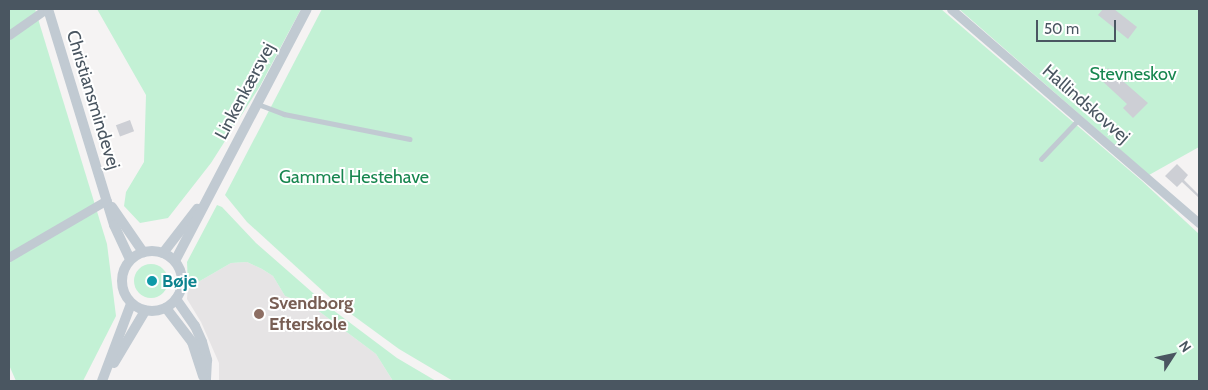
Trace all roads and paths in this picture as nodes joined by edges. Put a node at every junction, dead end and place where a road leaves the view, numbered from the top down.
1 (47, 9) edge
2 (307, 9) edge
3 (951, 9) edge
4 (9, 35) edge
5 (257, 103) junction
6 (1079, 119) junction
7 (410, 139) dead end
8 (1041, 159) dead end
9 (213, 189) junction
10 (107, 200) junction
11 (1199, 224) edge
12 (143, 252) junction
13 (163, 253) junction
14 (9, 258) edge
15 (130, 260) junction
16 (175, 261) junction
17 (176, 299) junction
18 (131, 304) junction
19 (166, 308) junction
20 (145, 311) junction
21 (102, 381) edge
22 (205, 381) edge

1 - 4 street
1 - 10 street, Christiansmindevej
2 - 5 street, Linkenkærsvej
3 - 6 street, Hallindskovvej
5 - 7 lane
5 - 9 street, Linkenkærsvej
6 - 8 lane
6 - 11 street, Hallindskovvej
9 - 13 street, Linkenkærsvej
9 - 16 street, Linkenkærsvej
10 - 12 street, Christiansmindevej
10 - 14 street
10 - 15 street, Christiansmindevej
12 - 13 street
12 - 15 street
13 - 16 street
15 - 18 street
16 - 17 street
17 - 19 street
17 - 22 street
18 - 20 street
18 - 21 street
19 - 20 street
19 - 22 street
20 - 21 street

